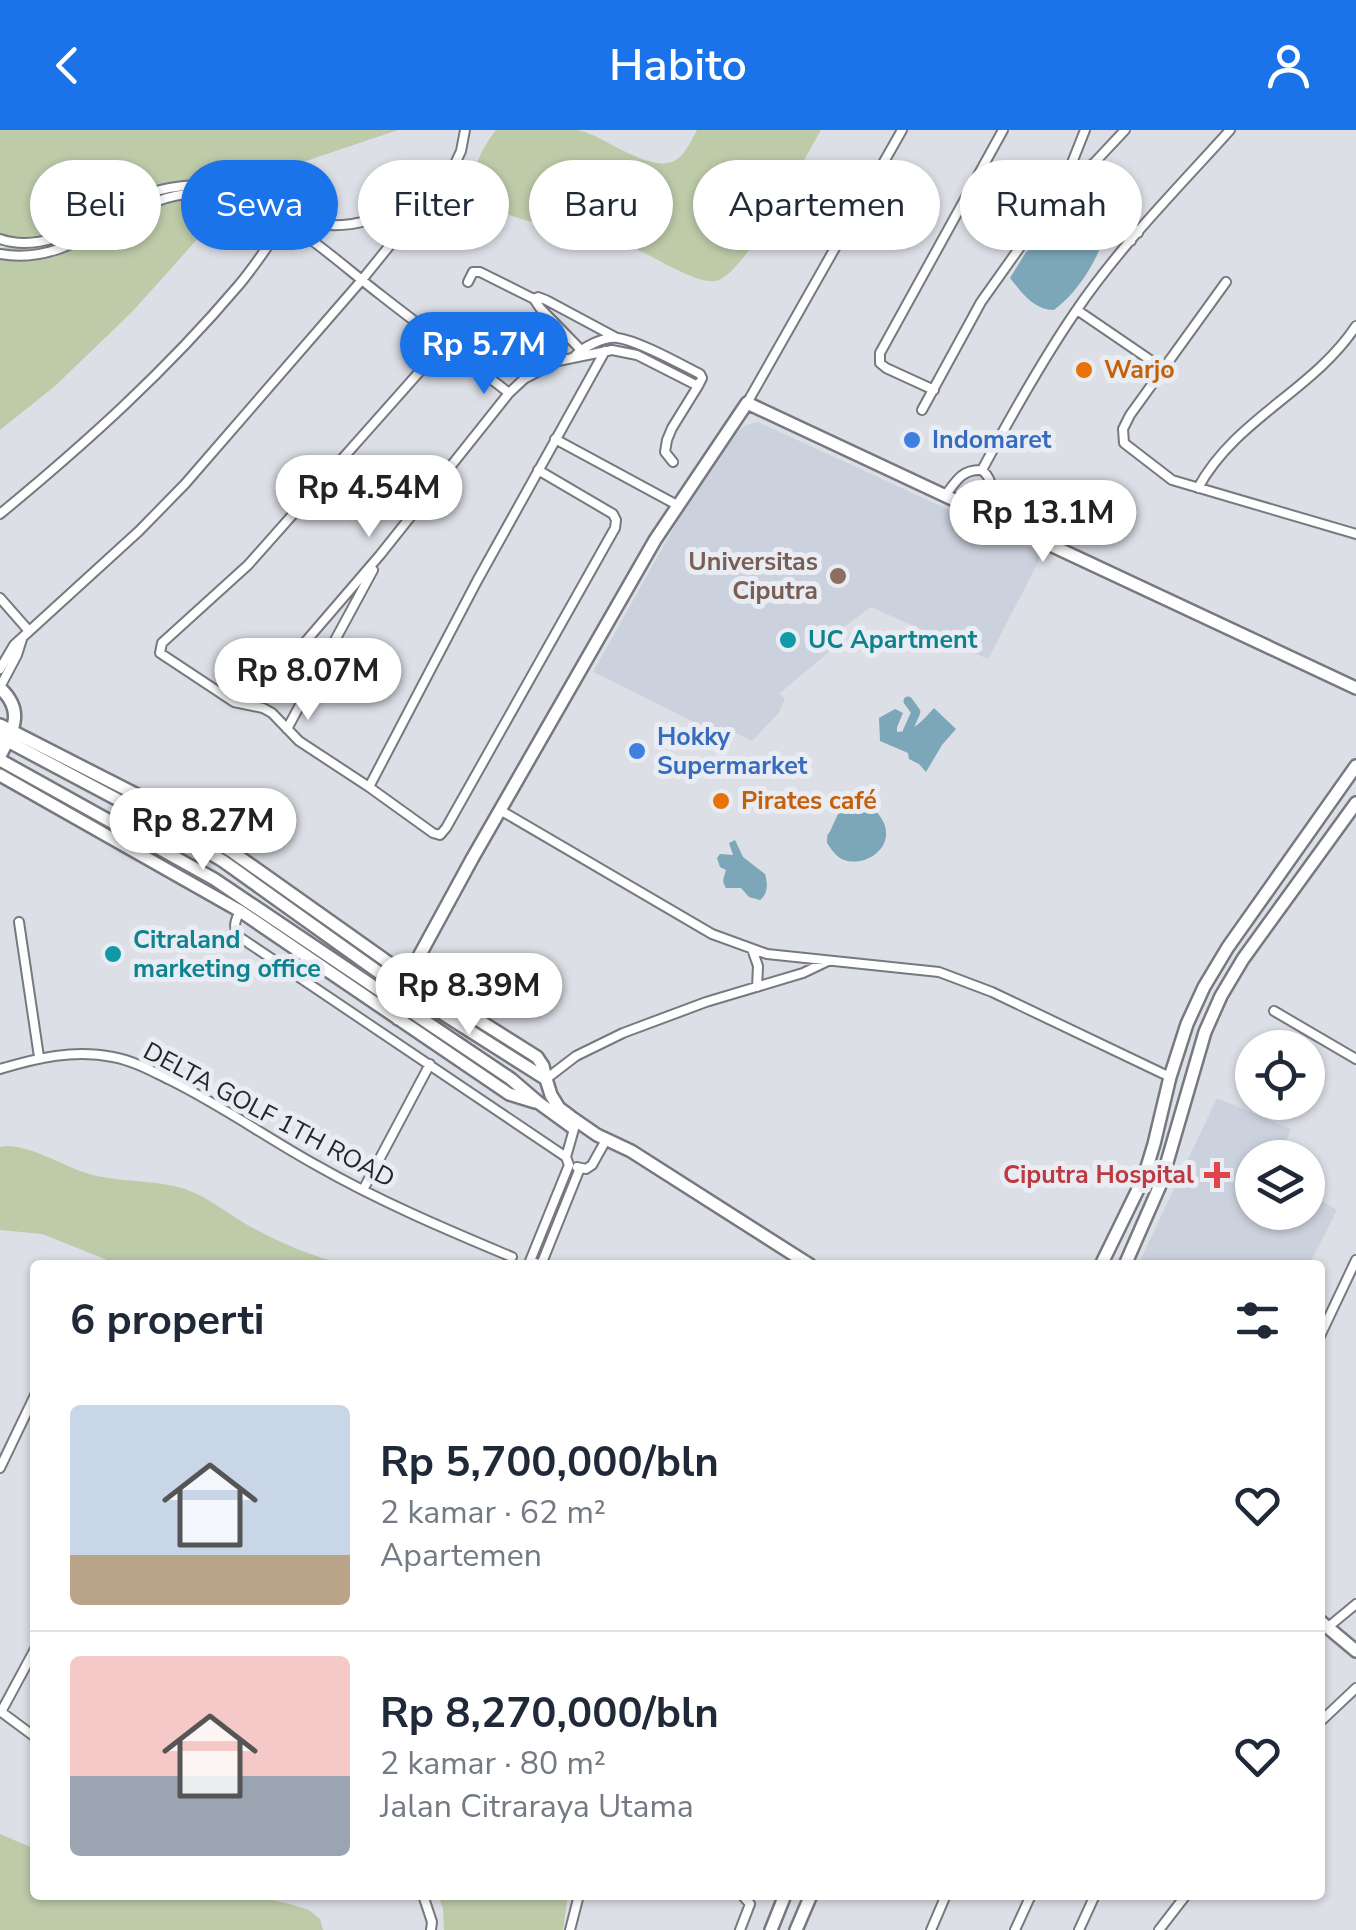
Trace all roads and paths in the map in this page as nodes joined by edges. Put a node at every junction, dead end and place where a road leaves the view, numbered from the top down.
1 (466, 130) edge
2 (902, 130) edge
3 (1003, 130) edge
4 (1085, 130) edge
5 (1125, 130) edge
6 (1230, 130) edge
7 (457, 160) edge
8 (1073, 160) edge
9 (1098, 160) edge
10 (181, 187) edge
11 (181, 195) edge
12 (1142, 229) edge
13 (0, 239) edge
14 (264, 250) edge
15 (325, 250) edge
16 (385, 250) edge
17 (1018, 250) edge
18 (1124, 250) edge
19 (0, 254) edge
20 (361, 280) junction
21 (468, 282) dead end
22 (1226, 282) dead end
23 (534, 299) junction
24 (1077, 310) junction
25 (1356, 326) edge
26 (615, 337) junction
27 (445, 343) junction
28 (605, 352) junction
29 (580, 354) junction
30 (1162, 368) junction
31 (698, 386) junction
32 (934, 390) junction
33 (509, 393) junction
34 (747, 404) junction
35 (922, 410) dead end
36 (555, 438) junction
37 (673, 462) dead end
38 (538, 470) junction
39 (982, 470) junction
40 (1198, 488) junction
41 (945, 496) junction
42 (676, 506) junction
43 (0, 514) edge
44 (986, 515) junction
45 (1356, 534) edge
46 (380, 555) junction
47 (0, 598) edge
48 (28, 630) junction
49 (22, 640) junction
50 (0, 669) edge
51 (0, 687) edge
52 (1356, 688) edge
53 (251, 706) junction
54 (287, 729) junction
55 (5, 733) edge
56 (0, 758) edge
57 (1356, 766) edge
58 (0, 774) edge
59 (368, 786) junction
60 (1356, 803) edge
61 (500, 810) junction
62 (240, 911) junction
63 (20, 922) dead end
64 (752, 948) junction
65 (417, 960) junction
66 (830, 960) junction
67 (398, 970) junction
68 (388, 979) junction
69 (414, 987) junction
70 (758, 987) junction
71 (375, 996) junction
72 (1274, 1011) dead end
73 (402, 1014) junction
74 (39, 1057) junction
75 (1356, 1059) edge
76 (430, 1064) junction
77 (0, 1069) edge
78 (1170, 1077) junction
79 (546, 1079) junction
80 (1188, 1086) junction
81 (574, 1129) junction
82 (601, 1138) junction
83 (568, 1161) junction
84 (580, 1168) junction
85 (362, 1190) junction
86 (512, 1257) dead end
87 (530, 1260) edge
88 (543, 1260) edge
89 (802, 1260) edge
90 (1103, 1260) edge
91 (1127, 1260) edge
92 (1356, 1260) edge
93 (1325, 1325) edge
94 (30, 1405) edge
95 (0, 1468) edge
96 (1356, 1604) edge
97 (1325, 1623) edge
98 (1325, 1625) edge
99 (1356, 1651) edge
100 (30, 1658) edge
101 (1356, 1688) edge
102 (1, 1711) edge
103 (1325, 1717) edge
104 (30, 1733) edge
105 (424, 1900) edge
106 (578, 1900) edge
107 (748, 1900) edge
108 (783, 1900) edge
109 (809, 1900) edge
110 (944, 1900) edge
111 (1029, 1900) edge
112 (1093, 1900) edge
113 (1182, 1900) edge
114 (431, 1930) edge
115 (570, 1930) edge
116 (740, 1930) edge
117 (770, 1930) edge
118 (796, 1930) edge
119 (931, 1930) edge
120 (1015, 1930) edge
121 (1079, 1930) edge
122 (1159, 1930) edge

1 - 7 street
2 - 34 street
3 - 32 street
4 - 8 street
5 - 9 street
6 - 12 street
10 - 13 street
11 - 19 street
14 - 43 street
15 - 20 street
16 - 20 street
17 - 32 street
18 - 24 street
20 - 27 street
20 - 48 street
21 - 23 street
22 - 30 street
23 - 26 street
23 - 29 street
24 - 30 street
24 - 39 street
25 - 40 street
26 - 29 street
26 - 31 street
27 - 33 street
27 - 53 street
28 - 29 street
28 - 31 street
28 - 36 street
29 - 33 street
30 - 40 street
31 - 37 street
32 - 35 street
33 - 46 street
34 - 41 street
34 - 42 street
36 - 38 street
36 - 42 street
38 - 59 street
38 - 59 street
39 - 41 street
39 - 44 street
40 - 45 street
41 - 44 street
42 - 61 street
44 - 52 street
46 - 53 street
46 - 54 street
47 - 48 street
48 - 49 street
49 - 50 street
49 - 51 street
51 - 55 street
53 - 54 street
54 - 59 street
55 - 56 street
55 - 67 street
55 - 68 street
56 - 71 street
57 - 78 street
58 - 62 street
60 - 80 street
61 - 64 street
61 - 65 street
62 - 71 street
62 - 76 street
63 - 74 street
64 - 66 street
64 - 70 street
65 - 67 street
65 - 69 street
66 - 70 street
66 - 78 street
67 - 68 street
67 - 69 street
68 - 69 street
68 - 71 street
69 - 73 street
69 - 79 street
70 - 79 street
71 - 73 street
72 - 75 street
73 - 81 street
74 - 77 street, DELTA GOLF 1TH ROAD
74 - 85 street, DELTA GOLF 1TH ROAD
76 - 83 street
76 - 85 street
78 - 80 street
78 - 90 street
79 - 82 street
80 - 91 street
81 - 82 street
81 - 83 street
82 - 84 street
82 - 89 street
83 - 84 street
83 - 87 street
84 - 88 street
85 - 86 street, DELTA GOLF 1TH ROAD
92 - 93 street
94 - 95 street
96 - 97 street
98 - 99 street
100 - 102 street
101 - 103 street
102 - 104 street
105 - 114 street
106 - 115 street
107 - 116 street
108 - 117 street
109 - 118 street
110 - 119 street
111 - 120 street
112 - 121 street
113 - 122 street

